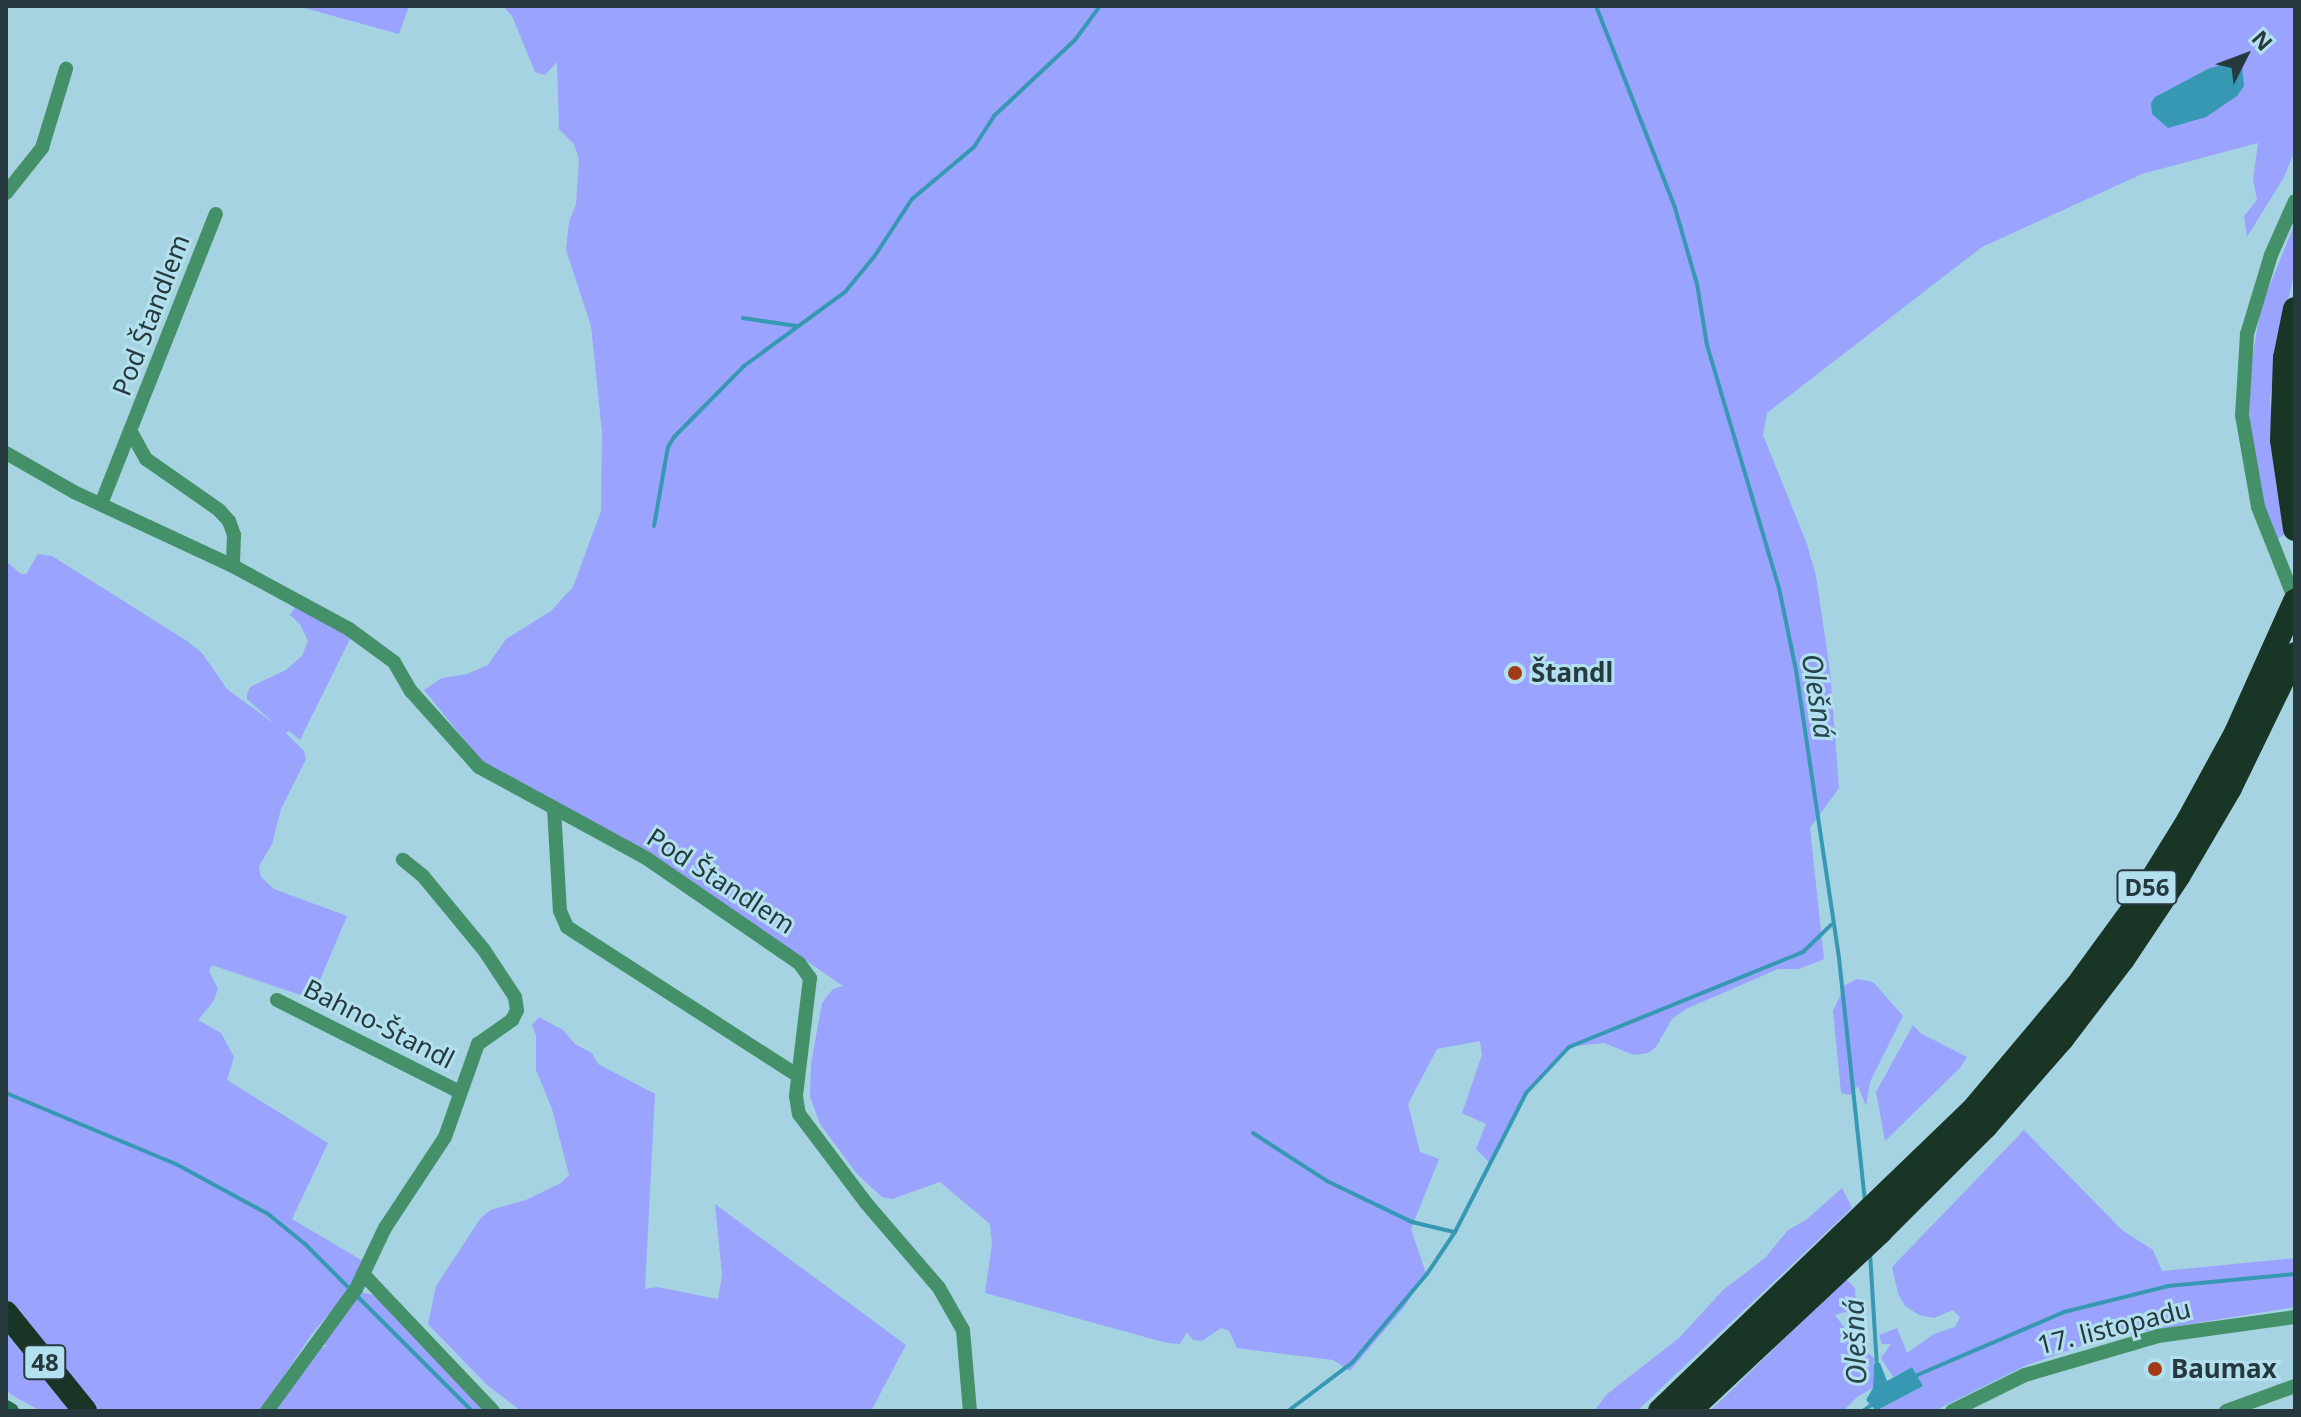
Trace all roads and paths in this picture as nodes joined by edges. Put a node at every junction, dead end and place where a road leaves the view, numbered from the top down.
1 (66, 69) dead end
2 (6, 193) edge
3 (2295, 201) edge
4 (216, 214) dead end
5 (2295, 309) edge
6 (131, 432) junction
7 (6, 453) edge
8 (101, 504) junction
9 (2295, 529) edge
10 (233, 566) junction
11 (2295, 601) edge
12 (2295, 654) edge
13 (554, 808) junction
14 (403, 860) dead end
15 (277, 1000) dead end
16 (798, 1076) junction
17 (458, 1091) junction
18 (363, 1274) junction
19 (6, 1313) edge
20 (2295, 1317) edge
21 (2295, 1386) edge
22 (85, 1411) edge
23 (267, 1411) edge
24 (493, 1411) edge
25 (970, 1411) edge
26 (1660, 1411) edge
27 (1689, 1411) edge
28 (1952, 1411) edge
29 (2226, 1411) edge

1 - 2 street
3 - 11 street
4 - 6 street, Pod Štandlem
5 - 9 highway
6 - 8 street, Pod Štandlem
6 - 10 street, Pod Štandlem
7 - 8 street, Pod Štandlem
8 - 10 street, Pod Štandlem
10 - 13 street, Pod Štandlem
11 - 26 highway, D56
12 - 27 highway, D56
13 - 16 street
13 - 16 street, Pod Štandlem
14 - 17 street, Bahno-Štandl
15 - 17 street, Bahno-Štandl
16 - 25 street, Pod Štandlem
17 - 18 street, Bahno-Štandl
18 - 23 street, Bahno-Štandl
18 - 24 street
19 - 22 highway, 48
20 - 28 street, 17. listopadu
21 - 29 street

